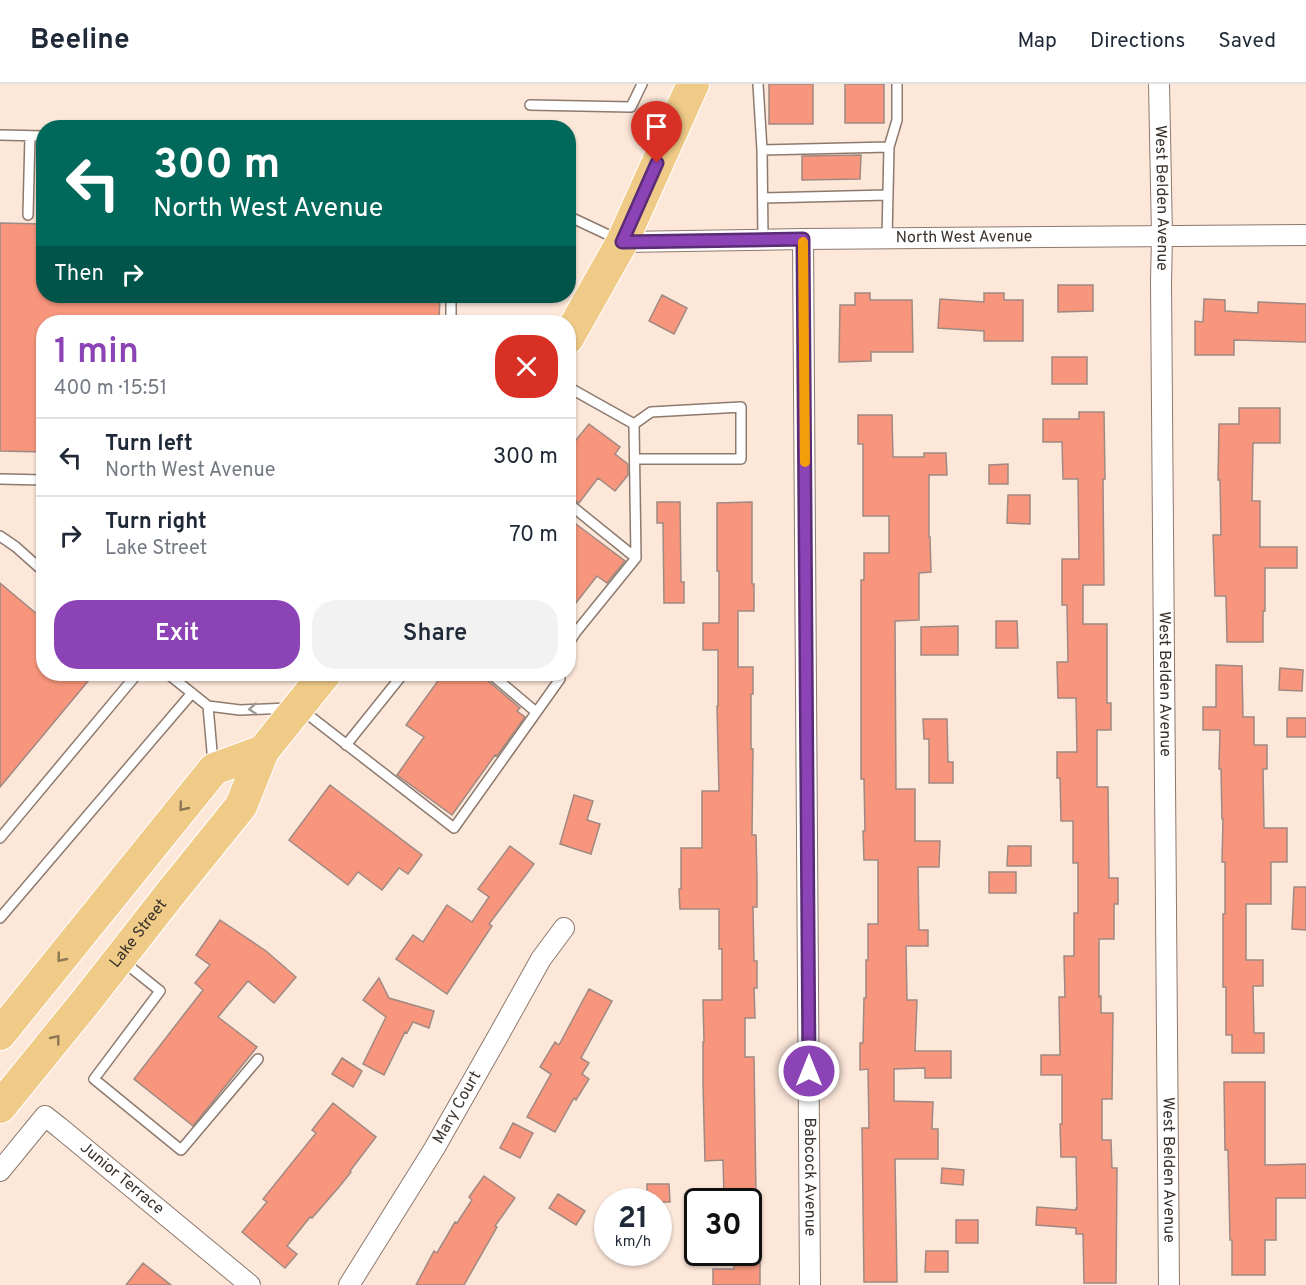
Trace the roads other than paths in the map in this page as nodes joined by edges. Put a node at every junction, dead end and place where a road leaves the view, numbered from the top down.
1 (642, 84) edge
2 (693, 84) edge
3 (758, 84) edge
4 (897, 84) edge
5 (1159, 84) edge
6 (530, 105) dead end
7 (0, 135) edge
8 (30, 136) junction
9 (36, 136) edge
10 (888, 147) junction
11 (762, 150) junction
12 (888, 195) junction
13 (762, 198) junction
14 (28, 215) dead end
15 (576, 220) edge
16 (1306, 235) edge
17 (1162, 236) junction
18 (887, 238) junction
19 (803, 239) junction
20 (763, 240) junction
21 (622, 242) junction
22 (576, 324) edge
23 (576, 391) edge
24 (634, 424) junction
25 (635, 459) junction
26 (0, 479) edge
27 (36, 480) edge
28 (576, 509) edge
29 (0, 536) edge
30 (636, 558) junction
31 (36, 565) edge
32 (576, 625) edge
33 (131, 681) edge
34 (177, 681) edge
35 (319, 681) edge
36 (397, 681) edge
37 (499, 681) edge
38 (554, 681) edge
39 (192, 693) junction
40 (208, 706) junction
41 (298, 707) junction
42 (536, 712) junction
43 (346, 745) junction
44 (263, 751) junction
45 (214, 769) junction
46 (0, 838) edge
47 (0, 918) edge
48 (564, 928) dead end
49 (120, 958) junction
50 (0, 1034) edge
51 (258, 1059) dead end
52 (0, 1107) edge
53 (0, 1171) edge
54 (250, 1285) edge
55 (349, 1285) edge
56 (810, 1285) edge
57 (1169, 1285) edge

1 - 6 lane
2 - 21 main road
3 - 11 lane
4 - 10 lane
5 - 17 street, West Belden Avenue
7 - 8 lane
8 - 9 lane
8 - 14 lane
10 - 11 lane
10 - 12 lane
11 - 13 lane
12 - 13 lane
12 - 18 lane
13 - 20 lane
15 - 21 lane
16 - 17 street, North West Avenue
17 - 18 street, North West Avenue
17 - 57 street, West Belden Avenue
18 - 19 street, North West Avenue
19 - 20 street, North West Avenue
19 - 56 street, Babcock Avenue
20 - 21 street, North West Avenue
21 - 22 main road
23 - 24 lane
24 - 25 lane
24 - 25 lane
25 - 30 lane
26 - 27 lane
28 - 30 lane
29 - 31 lane
30 - 32 lane
33 - 46 lane
34 - 39 lane
35 - 41 main road, Lake Street
36 - 43 lane
37 - 42 lane
38 - 42 lane
39 - 40 lane
39 - 47 lane
41 -> 40 lane
40 - 45 lane
41 - 43 lane
41 - 44 main road, Lake Street
42 - 43 lane
44 - 45 main road
44 - 49 main road, Lake Street
45 -> 50 main road
48 - 55 street, Mary Court
49 - 51 lane
52 -> 49 main road, Lake Street
53 - 54 street, Junior Terrace

